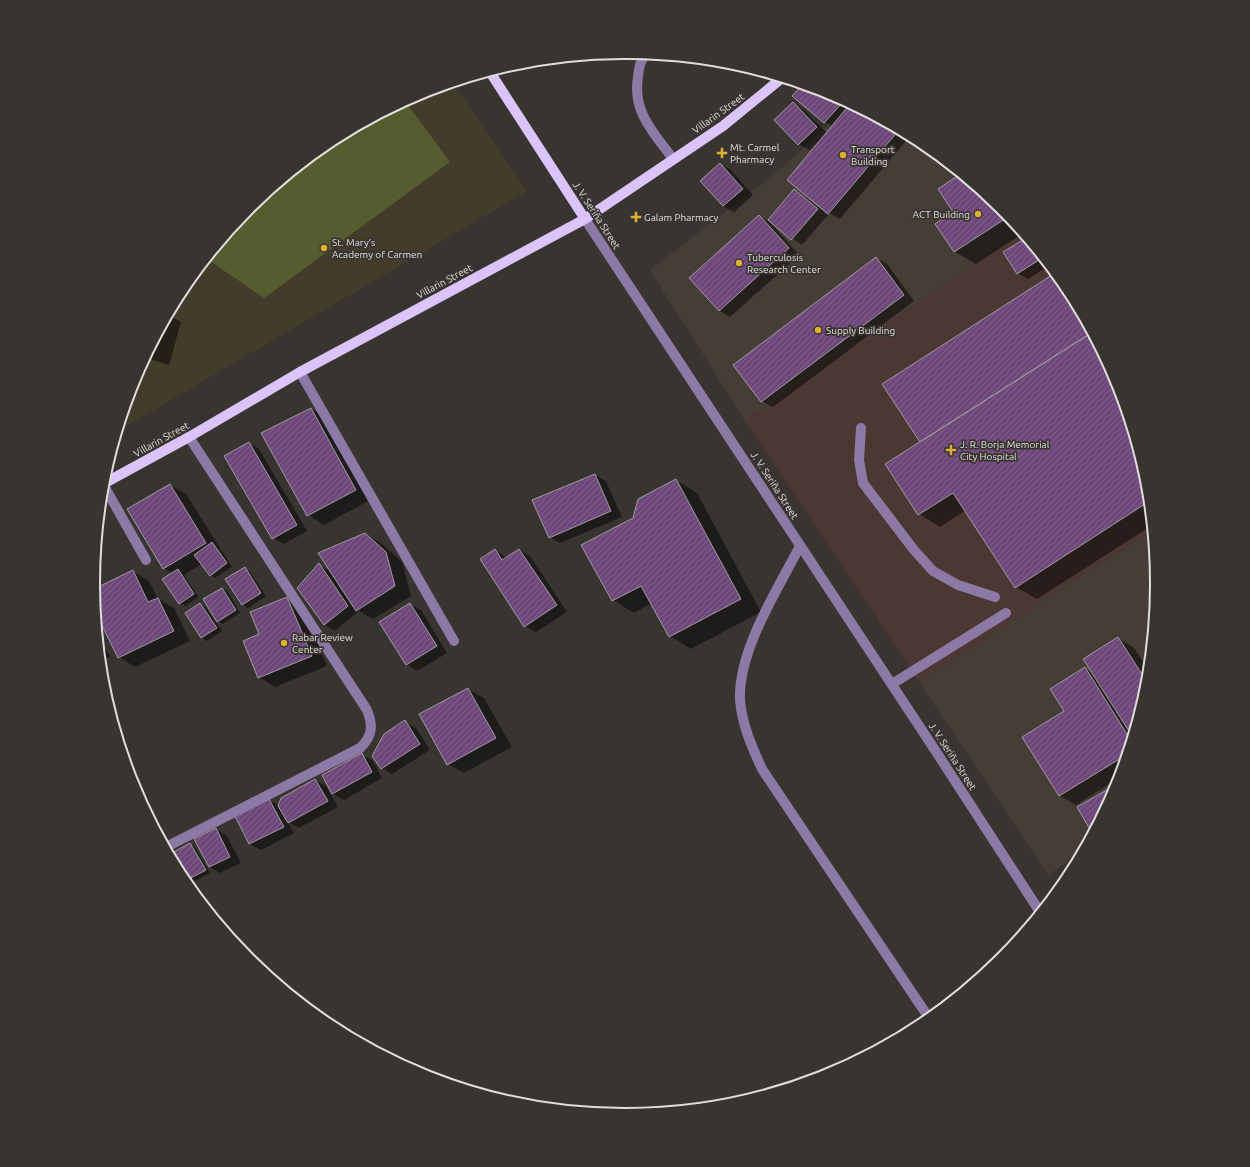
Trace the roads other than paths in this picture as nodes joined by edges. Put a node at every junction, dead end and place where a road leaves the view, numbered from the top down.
1 (641, 59) edge
2 (493, 76) edge
3 (777, 82) edge
4 (673, 160) junction
5 (585, 219) junction
6 (300, 372) junction
7 (861, 428) dead end
8 (189, 437) junction
9 (111, 479) edge
10 (109, 494) edge
11 (800, 546) junction
12 (146, 560) dead end
13 (995, 597) dead end
14 (1006, 613) dead end
15 (454, 641) dead end
16 (892, 684) junction
17 (170, 845) edge
18 (1037, 908) edge
19 (926, 1013) edge

1 - 4 street
2 - 5 main road, J. V. Seriña Street
3 - 4 main road, Villarin Street
4 - 5 main road, Villarin Street
5 - 6 main road, Villarin Street
5 - 11 street, J. V. Seriña Street
6 - 8 main road, Villarin Street
6 - 15 street
7 - 13 street
8 - 9 main road, Villarin Street
8 - 17 street
10 - 12 street
11 - 16 street, J. V. Seriña Street
11 - 19 street
14 - 16 street
16 - 18 street, J. V. Seriña Street

